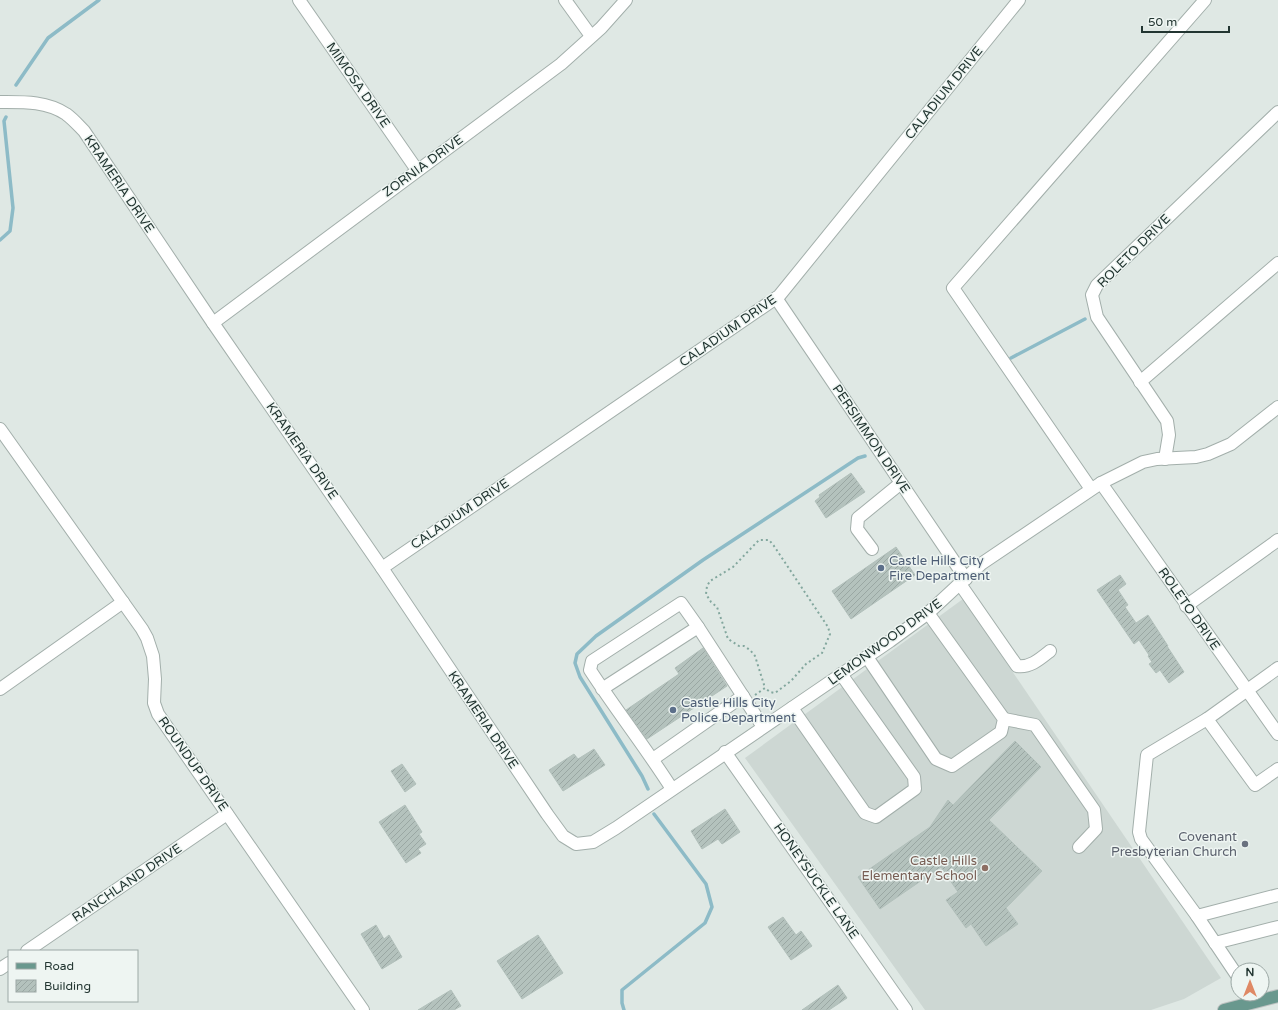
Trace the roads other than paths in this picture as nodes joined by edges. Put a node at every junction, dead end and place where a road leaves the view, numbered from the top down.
1 (299, 0) edge
2 (566, 0) edge
3 (626, 0) edge
4 (1019, 0) edge
5 (1205, 0) edge
6 (591, 36) junction
7 (0, 102) edge
8 (1278, 112) edge
9 (417, 170) junction
10 (1278, 263) edge
11 (776, 298) junction
12 (213, 322) junction
13 (1140, 382) junction
14 (1278, 407) edge
15 (0, 429) edge
16 (1165, 459) junction
17 (901, 483) junction
18 (1096, 486) junction
19 (1278, 540) edge
20 (872, 549) dead end
21 (382, 568) junction
22 (963, 581) junction
23 (123, 602) junction
24 (1186, 606) junction
25 (928, 613) junction
26 (698, 627) junction
27 (1050, 651) dead end
28 (867, 657) junction
29 (1278, 668) edge
30 (841, 674) junction
31 (0, 689) edge
32 (602, 689) junction
33 (1248, 690) junction
34 (745, 699) junction
35 (792, 708) junction
36 (1004, 719) junction
37 (1207, 719) junction
38 (763, 727) junction
39 (1278, 734) edge
40 (725, 752) junction
41 (653, 759) junction
42 (1278, 769) edge
43 (672, 789) junction
44 (227, 814) junction
45 (576, 844) joint
46 (1079, 847) dead end
47 (1278, 895) edge
48 (1197, 916) junction
49 (1278, 927) edge
50 (1215, 943) junction
51 (28, 950) edge
52 (1230, 965) edge
53 (1239, 1002) edge
54 (363, 1010) edge
55 (906, 1010) edge
56 (1224, 1010) edge

1 - 9 street, MIMOSA DRIVE
2 - 6 street
3 - 6 street, ZORNIA DRIVE
4 - 11 street, CALADIUM DRIVE
5 - 18 street, ROLETO DRIVE
6 - 9 street, ZORNIA DRIVE
7 - 12 street, KRAMERIA DRIVE
8 - 13 street, ROLETO DRIVE
9 - 12 street, ZORNIA DRIVE
10 - 13 street
11 - 17 street, PERSIMMON DRIVE
11 - 21 street, CALADIUM DRIVE
12 - 21 street, KRAMERIA DRIVE
13 - 16 street, ROLETO DRIVE
14 - 16 street, LEMONWOOD DRIVE
15 - 23 street, ROUNDUP DRIVE
16 - 18 street, LEMONWOOD DRIVE
17 - 20 street
17 - 22 street, PERSIMMON DRIVE
18 - 22 street, LEMONWOOD DRIVE
18 - 24 street, ROLETO DRIVE
19 - 24 street
21 - 45 street, KRAMERIA DRIVE
22 - 25 street, LEMONWOOD DRIVE
22 - 27 street, PERSIMMON DRIVE
23 - 31 street
23 - 44 street, ROUNDUP DRIVE
24 - 33 street, ROLETO DRIVE
25 - 28 street, LEMONWOOD DRIVE
25 - 36 street
26 - 32 street
26 - 32 street
26 - 34 street
28 - 30 street, LEMONWOOD DRIVE
28 - 36 street
29 - 33 street
30 - 35 street, LEMONWOOD DRIVE
30 - 35 street
32 - 41 street
33 - 37 street
33 - 39 street, ROLETO DRIVE
34 - 38 street
34 - 41 street
35 - 38 street, LEMONWOOD DRIVE
36 - 46 street
37 - 42 street
37 - 48 street
38 - 40 street, LEMONWOOD DRIVE
40 - 43 street, LEMONWOOD DRIVE
40 - 55 street, HONEYSUCKLE LANE
41 - 43 street
43 - 45 street, LEMONWOOD DRIVE
44 - 51 street, RANCHLAND DRIVE
44 - 54 street, ROUNDUP DRIVE
47 - 48 street
48 - 50 street
49 - 50 street
50 - 52 street
53 - 56 main road

